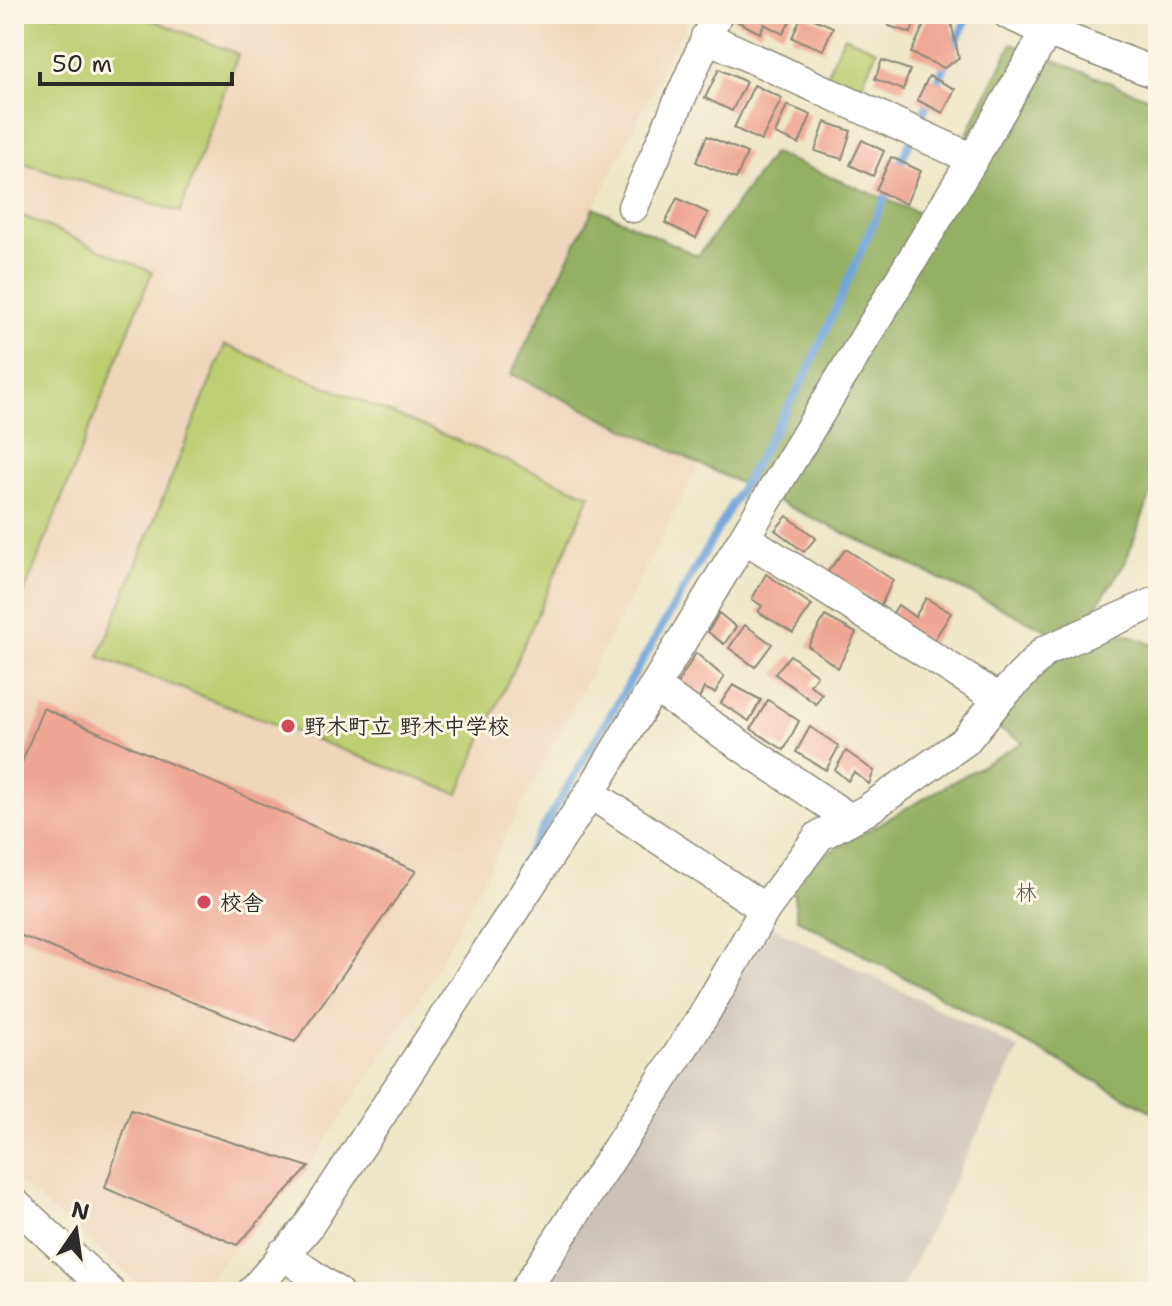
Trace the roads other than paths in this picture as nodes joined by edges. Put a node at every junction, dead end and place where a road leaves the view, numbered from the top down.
1 (1008, 14) edge
2 (1050, 22) edge
3 (712, 26) edge
4 (1158, 74) edge
5 (973, 159) junction
6 (633, 207) dead end
7 (745, 538) junction
8 (1158, 601) edge
9 (654, 687) junction
10 (999, 699) junction
11 (590, 793) junction
12 (850, 819) junction
13 (765, 909) junction
14 (14, 1203) edge
15 (282, 1254) junction
16 (110, 1292) edge
17 (252, 1292) edge
18 (337, 1292) edge
19 (524, 1292) edge

1 - 2 street
2 - 4 street
2 - 5 street
3 - 5 street
3 - 6 street
5 - 7 street
7 - 9 street
7 - 10 street
8 - 10 street
9 - 11 street
9 - 12 street
10 - 12 street
11 - 13 street
11 - 15 street
12 - 13 street
13 - 19 street
14 - 16 street
15 - 17 street
15 - 18 street

